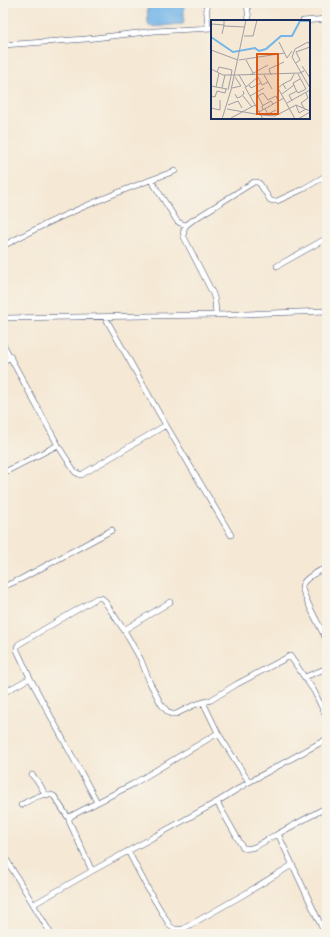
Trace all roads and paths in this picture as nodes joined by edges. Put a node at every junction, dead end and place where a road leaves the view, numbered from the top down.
1 (206, 3) edge
2 (247, 3) edge
3 (327, 19) edge
4 (249, 20) edge
5 (310, 20) edge
6 (210, 28) edge
7 (3, 45) edge
8 (175, 171) dead end
9 (327, 175) edge
10 (151, 180) junction
11 (186, 225) junction
12 (327, 238) edge
13 (3, 246) edge
14 (277, 266) dead end
15 (327, 312) edge
16 (216, 316) junction
17 (104, 317) junction
18 (3, 318) edge
19 (3, 344) edge
20 (11, 357) junction
21 (3, 361) edge
22 (166, 425) junction
23 (58, 445) junction
24 (3, 473) edge
25 (112, 530) dead end
26 (231, 535) dead end
27 (327, 568) edge
28 (3, 587) edge
29 (170, 602) dead end
30 (124, 630) junction
31 (327, 641) edge
32 (327, 668) edge
33 (305, 677) junction
34 (30, 678) junction
35 (3, 693) edge
36 (203, 702) junction
37 (327, 718) edge
38 (218, 733) junction
39 (327, 739) edge
40 (32, 775) dead end
41 (250, 782) junction
42 (45, 794) junction
43 (97, 802) junction
44 (217, 802) junction
45 (21, 805) dead end
46 (327, 807) edge
47 (69, 819) junction
48 (276, 835) junction
49 (128, 851) junction
50 (3, 854) edge
51 (292, 865) junction
52 (92, 870) junction
53 (34, 904) junction
54 (51, 934) edge
55 (325, 934) edge

1 - 6 street
2 - 4 street
3 - 5 street
6 - 7 street
8 - 10 street
9 - 11 street
10 - 11 street
10 - 13 street
11 - 16 street
12 - 14 street
15 - 16 street
16 - 17 street
17 - 18 street
17 - 22 street
19 - 20 street
20 - 21 street
20 - 23 street
22 - 23 street
22 - 26 street
23 - 24 street
25 - 28 street
27 - 31 street
29 - 30 street
30 - 34 street
30 - 36 street
32 - 33 street
33 - 36 street
33 - 37 street
34 - 35 street
34 - 43 street
36 - 38 street
38 - 41 street
38 - 43 street
39 - 41 street
40 - 42 street
41 - 44 street
42 - 45 street
42 - 47 street
43 - 47 street
44 - 48 street
44 - 49 street
46 - 48 street
47 - 52 street
48 - 51 street
49 - 51 street
49 - 52 street
50 - 53 street
51 - 55 street
52 - 53 street
53 - 54 street

